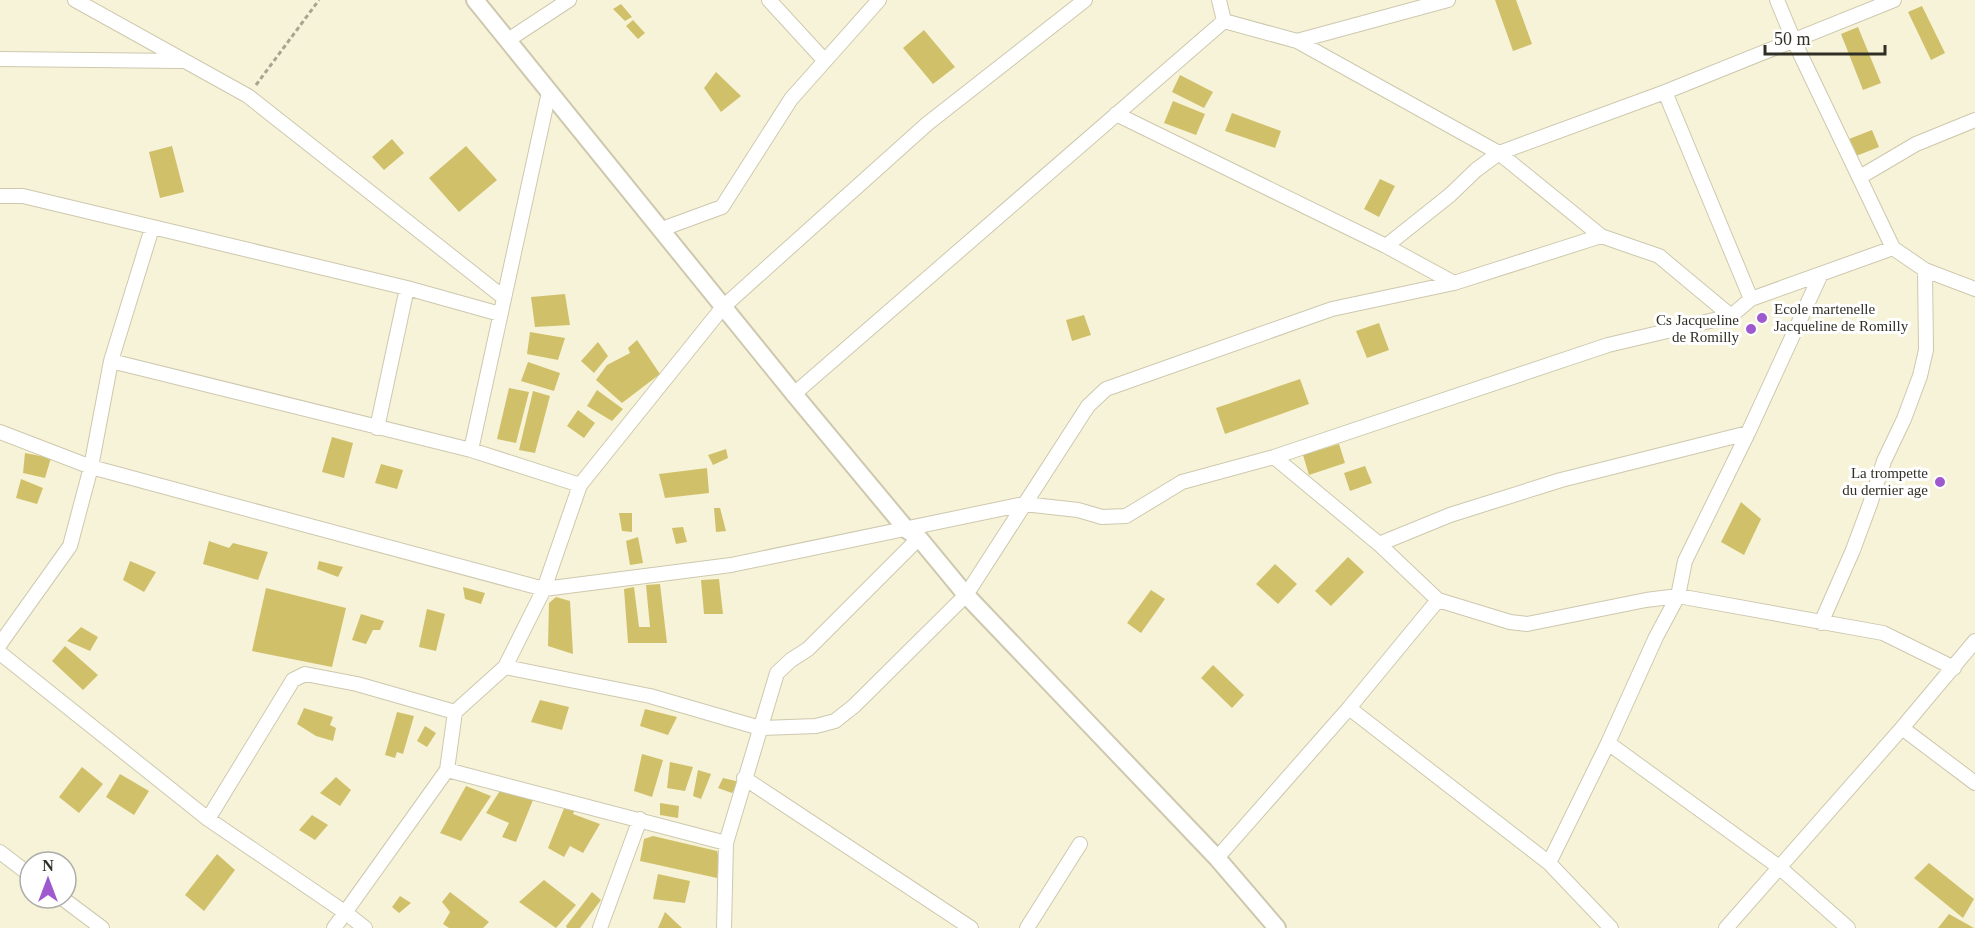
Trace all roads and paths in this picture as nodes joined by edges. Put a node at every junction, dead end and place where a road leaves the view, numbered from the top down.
1 (75, 0) edge
2 (319, 0) edge
3 (475, 0) edge
4 (569, 0) edge
5 (769, 0) edge
6 (879, 0) edge
7 (1085, 0) edge
8 (1219, 0) edge
9 (1448, 0) edge
10 (1777, 0) edge
11 (1894, 0) edge
12 (1224, 21) junction
13 (508, 40) junction
14 (1297, 40) junction
15 (1794, 40) junction
16 (0, 59) edge
17 (183, 61) junction
18 (825, 61) junction
19 (0, 71) edge
20 (549, 92) junction
21 (1665, 92) junction
22 (248, 96) junction
23 (1116, 114) junction
24 (1974, 121) edge
25 (1499, 153) junction
26 (1860, 177) junction
27 (0, 196) edge
28 (152, 228) junction
29 (662, 230) junction
30 (1601, 236) junction
31 (1386, 246) junction
32 (1893, 248) junction
33 (1925, 270) junction
34 (1821, 274) junction
35 (1454, 283) junction
36 (407, 288) junction
37 (1975, 289) edge
38 (503, 297) junction
39 (1751, 299) junction
40 (723, 307) junction
41 (500, 315) junction
42 (1731, 316) junction
43 (111, 361) junction
44 (794, 394) junction
45 (377, 428) junction
46 (0, 432) edge
47 (1748, 433) junction
48 (471, 450) junction
49 (1274, 457) junction
50 (91, 467) junction
51 (580, 485) junction
52 (1024, 504) junction
53 (913, 534) junction
54 (1379, 544) junction
55 (544, 589) junction
56 (966, 595) junction
57 (1678, 596) junction
58 (1438, 600) junction
59 (1821, 623) junction
60 (1975, 641) edge
61 (0, 644) edge
62 (0, 653) edge
63 (505, 667) junction
64 (1954, 668) junction
65 (1349, 708) junction
66 (455, 712) junction
67 (759, 728) junction
68 (1902, 728) junction
69 (1608, 743) junction
70 (447, 770) junction
71 (744, 778) junction
72 (1975, 783) edge
73 (208, 819) junction
74 (640, 819) junction
75 (726, 843) junction
76 (1080, 844) dead end
77 (0, 852) edge
78 (1217, 858) junction
79 (1549, 863) junction
80 (18, 866) edge
81 (1779, 867) junction
82 (78, 910) edge
83 (346, 913) junction
84 (727, 927) edge
85 (102, 928) edge
86 (334, 928) edge
87 (365, 928) edge
88 (600, 928) edge
89 (971, 928) edge
90 (1027, 928) edge
91 (1277, 928) edge
92 (1611, 928) edge
93 (1726, 928) edge
94 (1848, 928) edge

1 - 17 street
2 - 22 path
3 - 13 street
4 - 13 street
5 - 18 street
6 - 18 street
7 - 40 street
8 - 12 street
9 - 14 street
10 - 15 street
11 - 15 street
12 - 14 street
12 - 23 street
13 - 20 street
14 - 25 street
15 - 21 street
15 - 26 street
16 - 17 street
16 - 19 street
17 - 22 street
18 - 29 street
20 - 29 street
20 - 38 street
21 - 25 street
21 - 39 street
22 - 38 street
23 - 31 street
23 - 44 street
24 - 26 street
25 - 30 street
25 - 31 street
26 - 32 street
27 - 28 street
28 - 36 street
28 - 43 street
29 - 40 street
30 - 35 street
30 - 42 street
31 - 35 street
32 - 33 street
32 - 34 street
33 - 37 street
33 - 59 street
34 - 39 street
34 - 47 street
35 - 52 street
36 - 41 street
36 - 45 street
38 - 41 street
39 - 42 street
40 - 44 street
40 - 51 street
41 - 48 street
42 - 49 street
43 - 45 street
43 - 50 street
44 - 53 street
45 - 48 street
46 - 50 street
47 - 54 street
47 - 57 street
48 - 51 street
49 - 52 street
49 - 54 street
50 - 55 street
50 - 61 street
51 - 55 street
52 - 53 street
52 - 56 street
53 - 55 street
53 - 56 street
53 - 67 street
54 - 58 street
55 - 63 street
56 - 67 street
56 - 78 street
57 - 58 street
57 - 59 street
57 - 69 street
58 - 65 street
59 - 64 street
60 - 64 street
62 - 73 street
63 - 66 street
63 - 67 street
64 - 68 street
65 - 78 street
65 - 79 street
66 - 70 street
66 - 73 street
67 - 71 street
68 - 72 street
68 - 81 street
69 - 79 street
69 - 81 street
70 - 74 street
70 - 83 street
71 - 75 street
71 - 89 street
73 - 83 street
74 - 75 street
74 - 88 street
75 - 84 street
76 - 90 street
77 - 80 street
78 - 91 street
79 - 92 street
81 - 93 street
81 - 94 street
82 - 85 street
83 - 86 street
83 - 87 street

